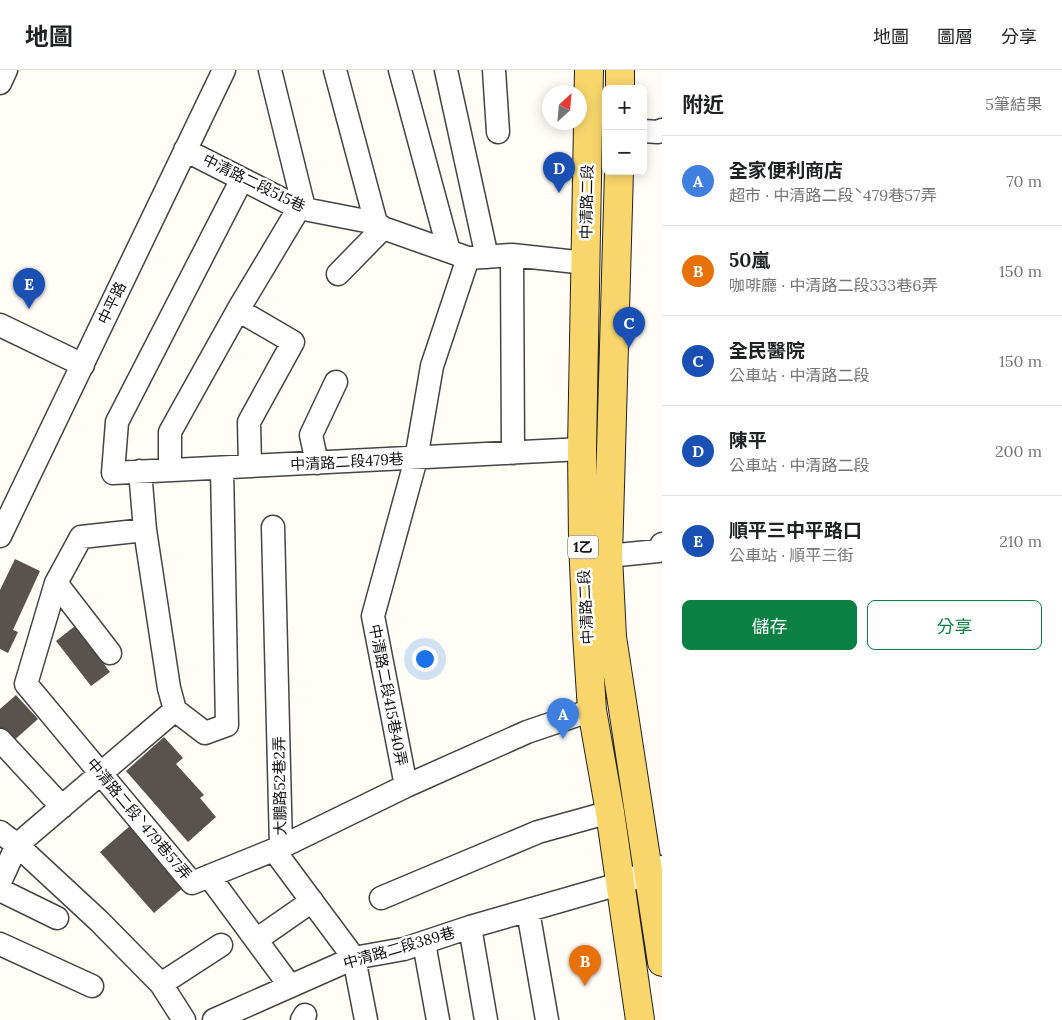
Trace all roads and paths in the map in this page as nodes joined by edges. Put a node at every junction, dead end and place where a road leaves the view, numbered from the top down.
1 (6, 70) edge
2 (224, 70) edge
3 (270, 70) edge
4 (335, 70) edge
5 (400, 70) edge
6 (446, 70) edge
7 (494, 70) edge
8 (589, 70) edge
9 (620, 70) edge
10 (0, 83) edge
11 (620, 85) edge
12 (662, 130) edge
13 (647, 131) edge
14 (498, 132) dead end
15 (186, 150) junction
16 (619, 175) edge
17 (242, 179) junction
18 (301, 208) junction
19 (379, 226) junction
20 (512, 255) junction
21 (468, 256) junction
22 (586, 264) junction
23 (338, 274) dead end
24 (238, 310) junction
25 (0, 325) edge
26 (82, 365) junction
27 (336, 382) dead end
28 (582, 450) junction
29 (513, 453) junction
30 (416, 459) junction
31 (317, 463) junction
32 (250, 466) junction
33 (222, 468) junction
34 (170, 470) junction
35 (140, 472) junction
36 (274, 527) dead end
37 (145, 530) junction
38 (0, 536) edge
39 (660, 547) edge
40 (608, 556) junction
41 (56, 583) junction
42 (110, 653) dead end
43 (175, 710) junction
44 (592, 710) junction
45 (0, 740) edge
46 (101, 773) junction
47 (406, 786) junction
48 (62, 807) junction
49 (610, 812) junction
50 (9, 838) edge
51 (281, 846) junction
52 (655, 870) edge
53 (210, 876) junction
54 (0, 882) edge
55 (619, 884) junction
56 (0, 890) edge
57 (382, 898) dead end
58 (312, 901) junction
59 (528, 911) junction
60 (57, 918) dead end
61 (470, 927) junction
62 (256, 940) junction
63 (424, 942) junction
64 (0, 944) edge
65 (221, 944) dead end
66 (354, 958) junction
67 (662, 962) edge
68 (161, 984) junction
69 (92, 986) dead end
70 (290, 986) junction
71 (184, 1020) edge
72 (214, 1020) edge
73 (366, 1020) edge
74 (438, 1020) edge
75 (486, 1020) edge
76 (547, 1020) edge
77 (640, 1020) edge

1 - 10 street
2 - 15 street, 中平路
3 - 18 street
4 - 19 street
5 - 21 street
6 - 21 street
7 - 14 street
8 - 22 main road, 中清路二段 / 1乙
9 - 11 main road
12 - 13 street
15 - 17 street, 中清路二段515巷
15 - 26 street, 中平路
16 - 40 main road, 中清路二段 / 1乙
17 - 18 street, 中清路二段515巷
17 - 35 street, 中清路二段479巷
18 - 19 street, 中清路二段515巷
18 - 24 street
19 - 21 street, 中清路二段515巷
19 - 23 street
20 - 21 street, 中清路二段515巷
20 - 22 street, 中清路二段515巷
20 - 29 street
21 - 30 street, 中清路二段415巷40弄
22 - 28 main road, 中清路二段 / 1乙
24 - 32 street
24 - 34 street
25 - 26 street
26 - 38 street, 中平路
27 - 31 street
28 - 29 street, 中清路二段479巷
28 - 44 main road, 中清路二段 / 1乙
29 - 30 street, 中清路二段479巷
30 - 31 street, 中清路二段479巷
30 - 47 street, 中清路二段415巷40弄
31 - 32 street, 中清路二段479巷
32 - 33 street, 中清路二段479巷
33 - 34 street, 中清路二段479巷
33 - 43 street
34 - 35 street, 中清路二段479巷
35 - 37 street
36 - 51 street, 大鵬路52巷2弄
37 - 41 street, 中清路二段ˋ479巷57弄
37 - 43 street
39 - 40 street
40 - 52 main road, 中清路二段 / 1乙
41 - 42 street
41 - 46 street, 中清路二段ˋ479巷57弄
43 - 46 street
44 - 47 street, 中清路二段ˋ479巷57弄
44 - 49 main road, 中清路二段 / 1乙
45 - 48 street
46 - 48 street
46 - 53 street, 中清路二段ˋ479巷57弄
47 - 51 street, 中清路二段ˋ479巷57弄
48 - 50 street
49 - 55 main road, 中清路二段 / 1乙
49 - 57 street
50 - 54 street
50 - 68 street
51 - 53 street, 中清路二段ˋ479巷57弄
51 - 58 street, 大鵬路52巷2弄
52 - 55 street, 中清路二段389巷
52 - 67 main road, 中清路二段 / 1乙
53 - 62 street
55 - 59 street, 中清路二段389巷
55 - 77 main road, 中清路二段 / 1乙
56 - 60 street
58 - 62 street
58 - 66 street, 大鵬路52巷2弄
59 - 61 street, 中清路二段389巷
59 - 76 street
61 - 63 street, 中清路二段389巷
61 - 75 street
62 - 70 street
63 - 66 street, 中清路二段389巷
63 - 74 street
64 - 69 street
65 - 68 street
66 - 70 street, 中清路二段389巷
66 - 73 street, 大鵬路52巷2弄
68 - 71 street
70 - 72 street, 中清路二段389巷

